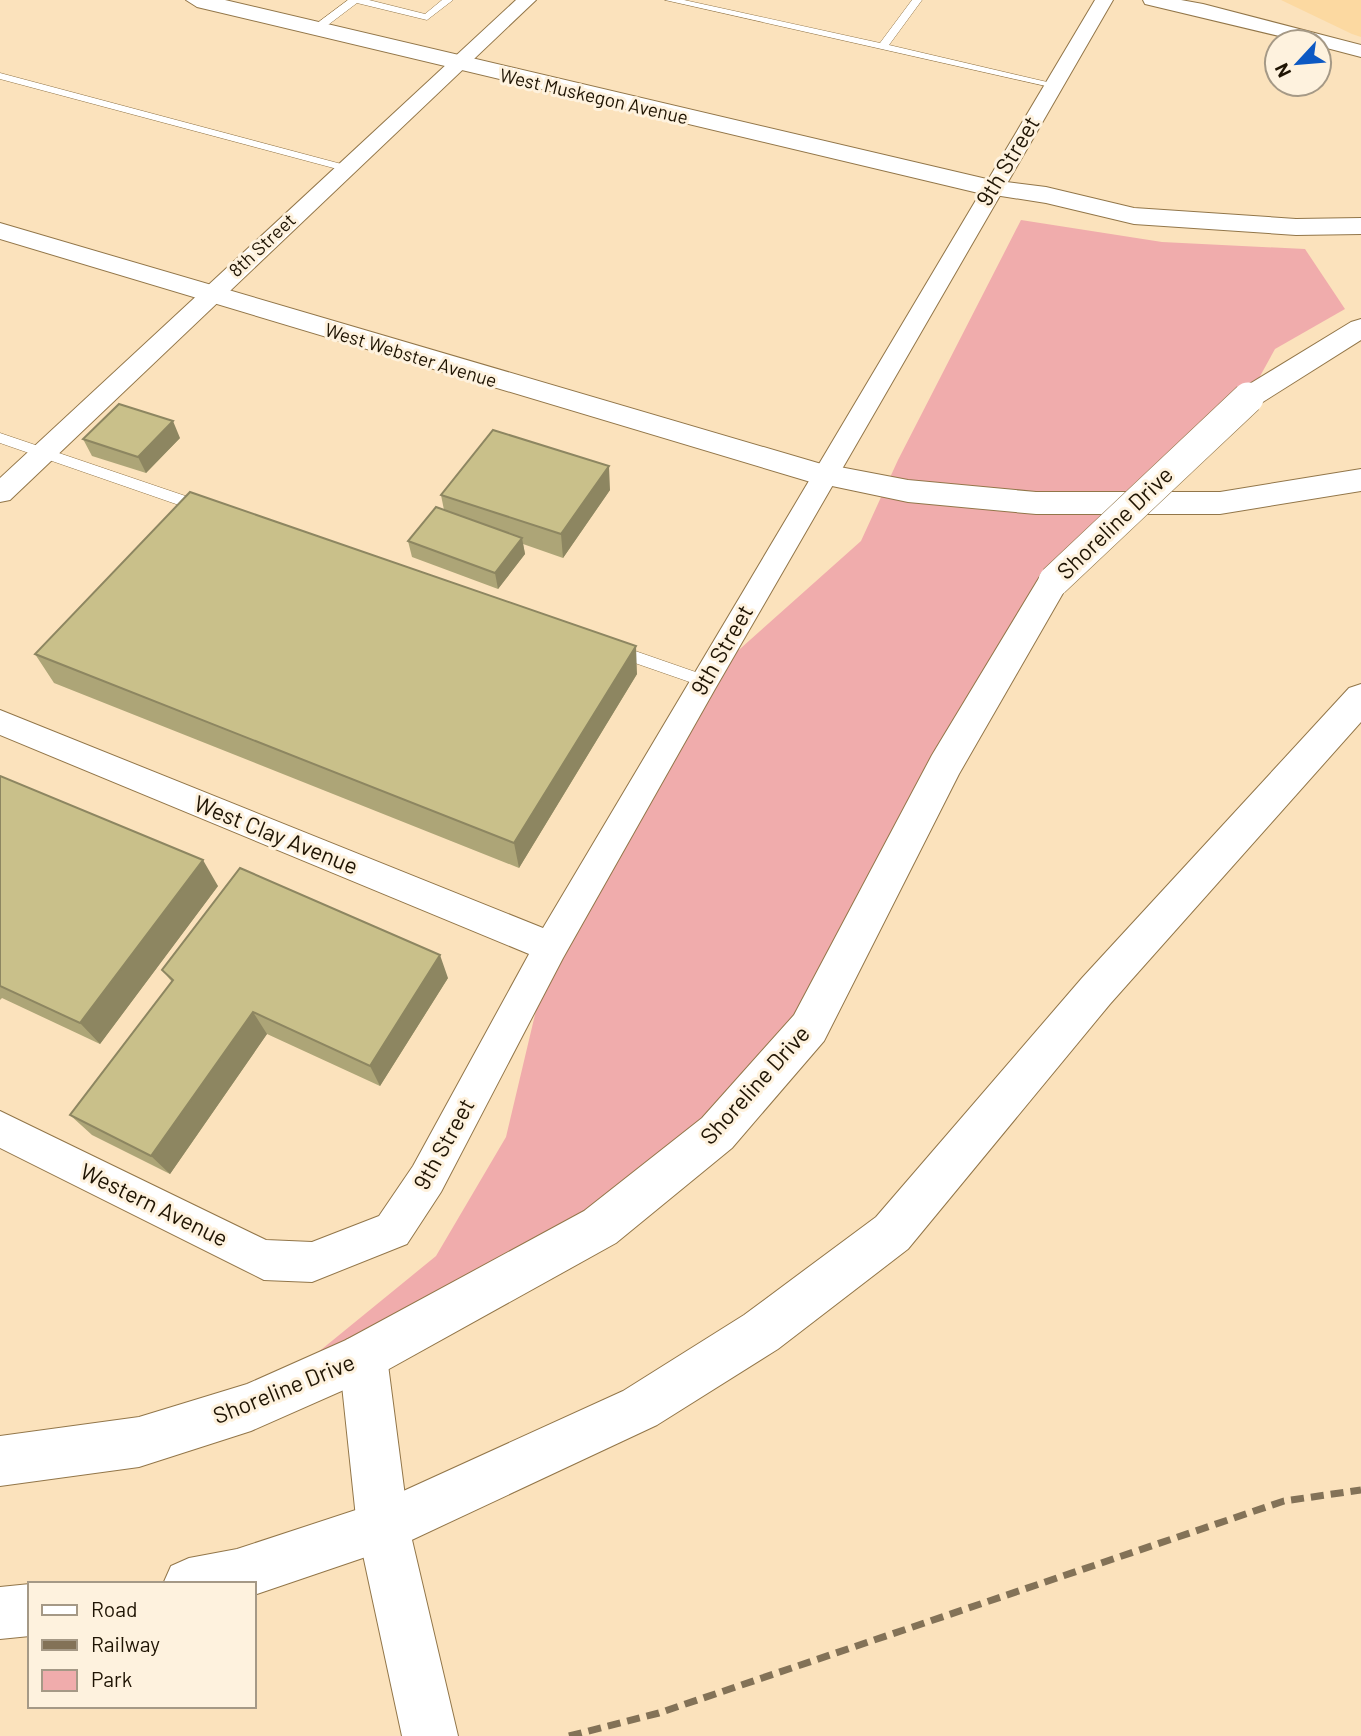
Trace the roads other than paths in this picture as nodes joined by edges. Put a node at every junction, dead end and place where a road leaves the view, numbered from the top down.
1 (197, 0) edge
2 (356, 0) edge
3 (448, 0) edge
4 (527, 0) edge
5 (670, 0) edge
6 (918, 0) edge
7 (1104, 0) edge
8 (1152, 0) edge
9 (316, 29) junction
10 (882, 47) junction
11 (1361, 51) edge
12 (460, 64) junction
13 (0, 76) edge
14 (1055, 85) junction
15 (345, 168) junction
16 (991, 188) junction
17 (1361, 226) edge
18 (0, 231) edge
19 (209, 295) junction
20 (1361, 328) edge
21 (0, 438) edge
22 (42, 453) junction
23 (824, 475) junction
24 (1361, 480) edge
25 (0, 493) edge
26 (226, 516) edge
27 (606, 647) edge
28 (704, 681) junction
29 (1361, 698) edge
30 (0, 722) edge
31 (551, 947) junction
32 (0, 1129) edge
33 (312, 1262) joint
34 (363, 1357) junction
35 (0, 1461) edge
36 (383, 1527) junction
37 (200, 1582) edge
38 (28, 1610) edge
39 (0, 1612) edge
40 (430, 1736) edge

1 - 9 main road, West Muskegon Avenue
2 - 3 lane
2 - 9 lane
4 - 12 street, 8th Street
5 - 10 lane
6 - 10 lane
7 - 14 street, 9th Street
8 - 11 street
9 - 12 main road, West Muskegon Avenue
10 - 14 lane
12 - 15 street, 8th Street
12 - 16 main road, West Muskegon Avenue
13 - 15 lane
14 - 16 street, 9th Street
15 - 19 street, 8th Street
16 - 17 main road, West Muskegon Avenue
16 - 23 street, 9th Street
18 - 19 main road, West Webster Avenue
19 - 22 street, 8th Street
19 - 23 main road, West Webster Avenue
20 - 34 main road, Shoreline Drive, bridge
21 - 22 lane
22 - 25 street, 8th Street
22 - 26 lane
23 - 24 main road, West Webster Avenue
23 - 28 street, 9th Street
27 - 28 lane
28 - 31 street, 9th Street
29 - 36 main road
30 - 31 street, West Clay Avenue
31 - 33 street, 9th Street
32 - 33 street, Western Avenue
34 - 35 main road, Shoreline Drive
34 - 36 main road
36 - 37 main road
36 - 40 main road
38 - 39 main road

